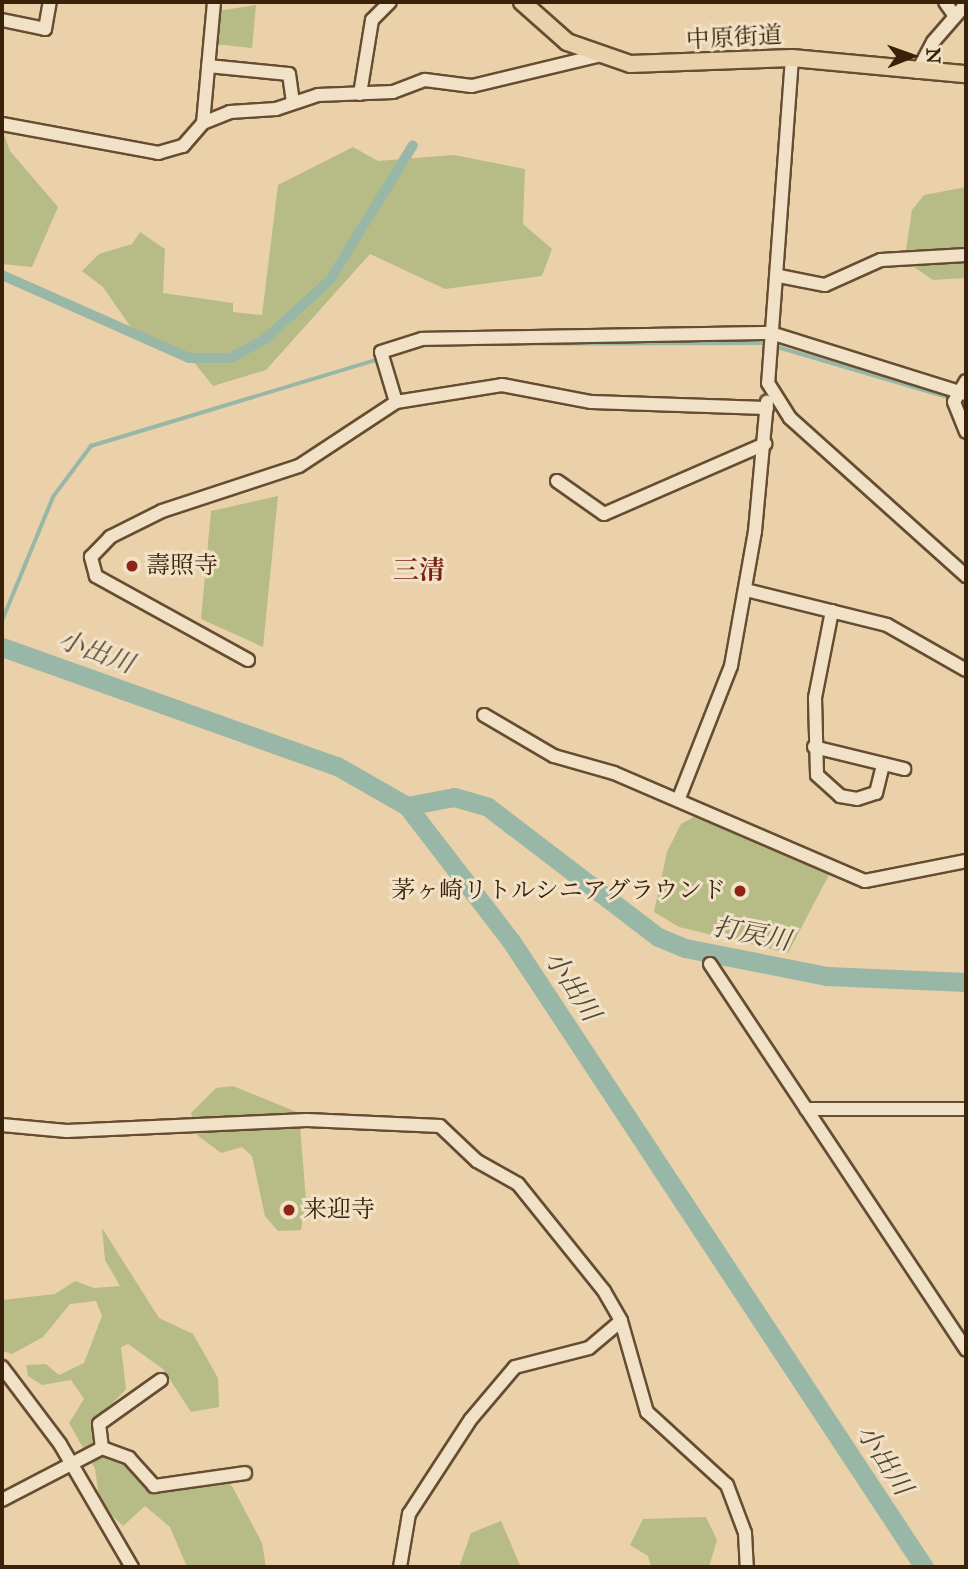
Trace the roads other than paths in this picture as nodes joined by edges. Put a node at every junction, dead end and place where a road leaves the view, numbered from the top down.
1 (50, 2) edge
2 (214, 2) edge
3 (390, 2) edge
4 (522, 2) edge
5 (945, 2) edge
6 (966, 4) edge
7 (954, 15) junction
8 (2, 20) edge
9 (597, 56) junction
10 (792, 58) junction
11 (208, 66) junction
12 (917, 72) junction
13 (966, 75) edge
14 (360, 94) junction
15 (293, 103) junction
16 (203, 123) junction
17 (2, 124) edge
18 (966, 255) edge
19 (779, 276) junction
20 (770, 341) junction
21 (768, 383) junction
22 (963, 388) edge
23 (396, 402) junction
24 (767, 408) junction
25 (966, 432) edge
26 (765, 444) junction
27 (557, 481) dead end
28 (966, 576) edge
29 (746, 590) junction
30 (832, 611) junction
31 (248, 660) dead end
32 (966, 670) edge
33 (484, 715) dead end
34 (814, 747) junction
35 (883, 764) junction
36 (904, 769) dead end
37 (679, 799) junction
38 (966, 861) edge
39 (710, 964) dead end
40 (806, 1109) junction
41 (966, 1110) edge
42 (2, 1125) edge
43 (621, 1321) junction
44 (966, 1350) edge
45 (2, 1367) edge
46 (161, 1380) dead end
47 (102, 1448) junction
48 (70, 1461) junction
49 (245, 1473) dead end
50 (2, 1500) edge
51 (132, 1567) edge
52 (400, 1567) edge
53 (747, 1567) edge

1 - 8 street
2 - 11 street
3 - 14 street
4 - 9 main road, 中原街道
5 - 7 street
6 - 7 street
7 - 12 street
9 - 10 main road, 中原街道
9 - 14 street
10 - 12 main road, 中原街道
10 - 19 street
11 - 15 street
11 - 16 street
12 - 13 main road, 中原街道
14 - 15 street
15 - 16 street
16 - 17 street
18 - 19 street
19 - 20 street
20 - 21 street
20 - 22 street
20 - 23 street
21 - 24 street
21 - 28 street
22 - 25 street
23 - 24 street
23 - 31 street
24 - 26 street
26 - 27 street
26 - 29 street
29 - 30 street
29 - 37 street
30 - 32 street
30 - 34 street
33 - 37 street
34 - 35 street
34 - 35 street
35 - 36 street
37 - 38 street
39 - 40 street
40 - 41 street
40 - 44 street
42 - 43 street
43 - 52 street
43 - 53 street
45 - 48 street
46 - 47 street
47 - 48 street
47 - 49 street
48 - 50 street
48 - 51 street

